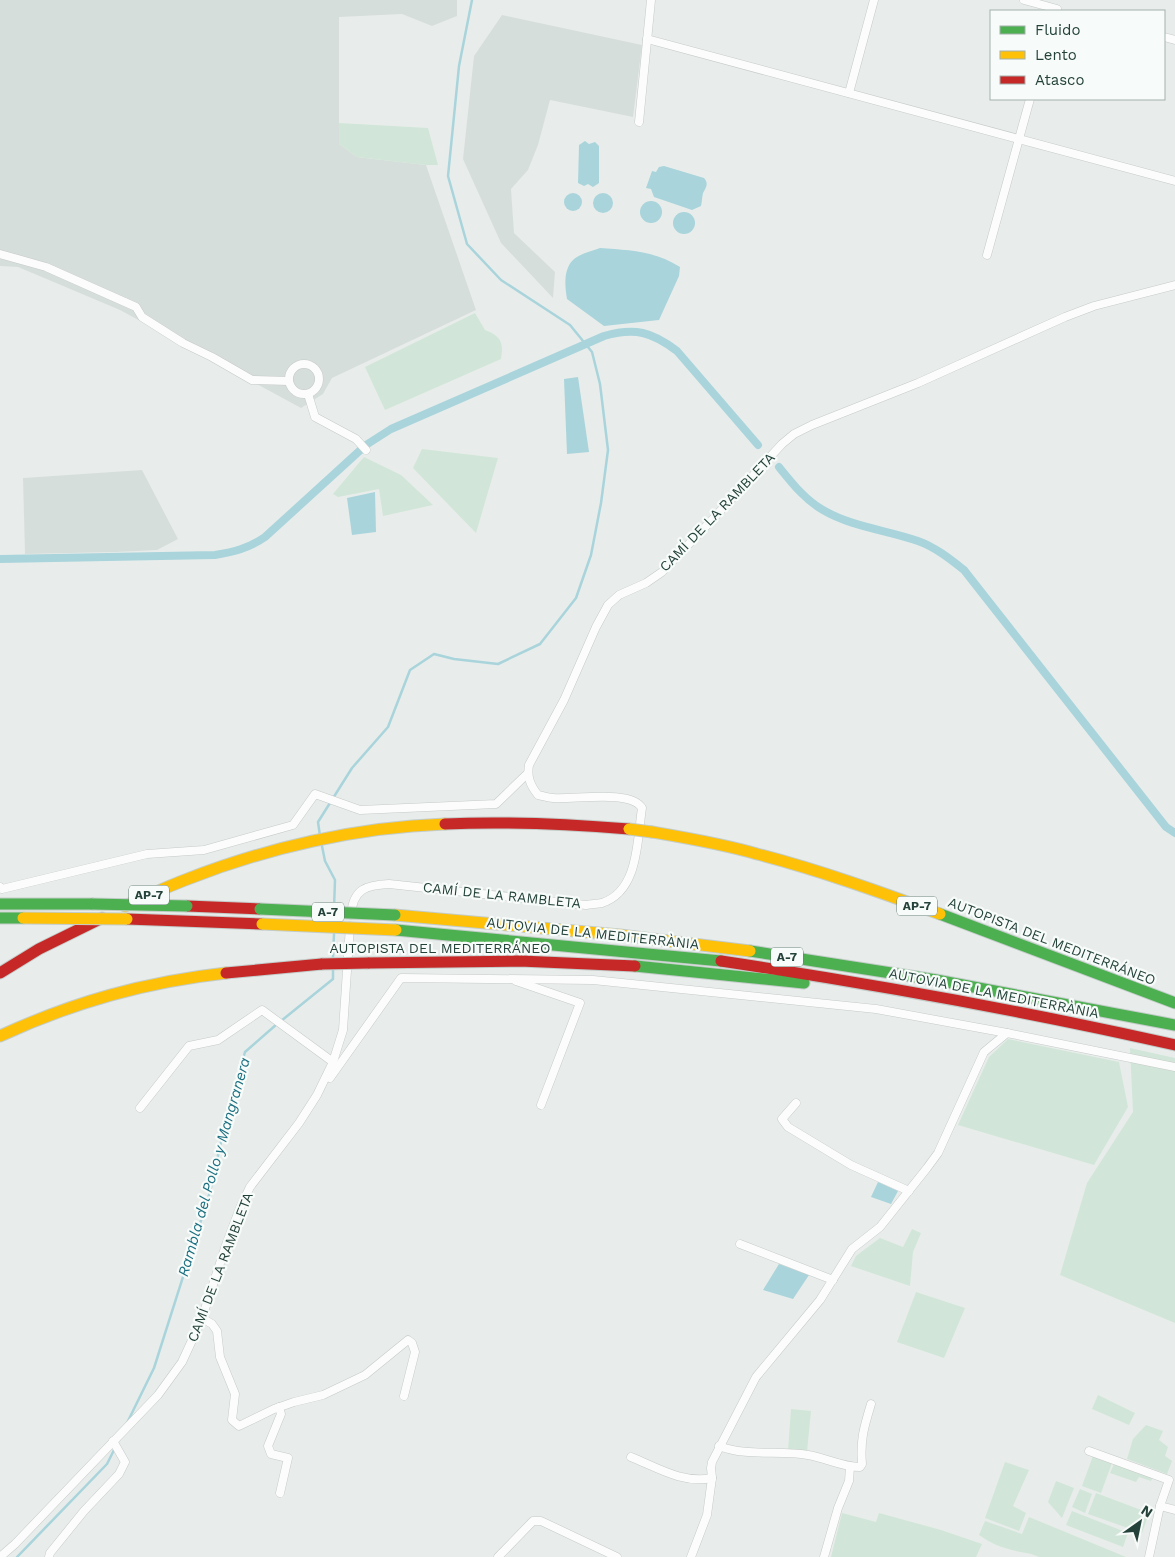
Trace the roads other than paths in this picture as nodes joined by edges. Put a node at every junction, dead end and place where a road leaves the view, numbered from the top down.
1 (651, 0) edge
2 (874, 0) edge
3 (1024, 0) edge
4 (1057, 10) edge
5 (646, 39) junction
6 (849, 93) junction
7 (1030, 100) edge
8 (639, 122) dead end
9 (1019, 138) junction
10 (1175, 181) edge
11 (0, 254) edge
12 (987, 255) dead end
13 (1175, 284) edge
14 (289, 381) junction
15 (308, 394) junction
16 (363, 447) dead end
17 (528, 774) junction
18 (0, 887) edge
19 (0, 904) edge
20 (0, 918) edge
21 (0, 973) edge
22 (509, 979) junction
23 (949, 1000) junction
24 (1175, 1003) edge
25 (1175, 1025) edge
26 (1008, 1033) junction
27 (0, 1036) edge
28 (1175, 1045) edge
29 (333, 1062) junction
30 (1175, 1067) edge
31 (317, 1095) junction
32 (796, 1103) dead end
33 (541, 1104) dead end
34 (140, 1108) dead end
35 (909, 1191) junction
36 (740, 1244) dead end
37 (833, 1280) junction
38 (202, 1318) junction
39 (404, 1396) dead end
40 (871, 1404) dead end
41 (279, 1407) junction
42 (113, 1441) junction
43 (719, 1446) junction
44 (1089, 1451) dead end
45 (631, 1457) dead end
46 (850, 1467) junction
47 (712, 1478) junction
48 (280, 1494) dead end
49 (1160, 1506) junction
50 (1175, 1510) edge
51 (0, 1557) edge
52 (49, 1557) edge
53 (498, 1557) edge
54 (617, 1557) edge
55 (691, 1557) edge
56 (824, 1557) edge
57 (1149, 1557) edge

1 - 5 street
2 - 6 street
3 - 4 street
5 - 6 street
5 - 8 street
6 - 9 street
7 - 9 street
9 - 10 street
9 - 12 street
11 - 14 street
13 - 17 street, CAMÍ DE LA RAMBLETA
14 - 15 street
14 - 15 street
15 - 16 street
17 - 18 street
17 - 29 street, CAMÍ DE LA RAMBLETA
19 - 25 highway, AUTOVIA DE LA MEDITERRÀNIA / A-7, bridge
20 - 23 highway, AUTOVIA DE LA MEDITERRÀNIA / A-7, bridge
21 - 24 highway, AUTOPISTA DEL MEDITERRÁNEO / AP-7, bridge
22 - 26 street
22 - 31 street
22 - 33 street
23 - 27 highway, AUTOPISTA DEL MEDITERRÁNEO, bridge
23 - 28 highway, AUTOVIA DE LA MEDITERRÀNIA / A-7
26 - 30 street
26 - 35 street
29 - 31 street, CAMÍ DE LA RAMBLETA
29 - 34 street
31 - 38 street, CAMÍ DE LA RAMBLETA
32 - 35 street
35 - 37 street
36 - 37 street
37 - 43 street
38 - 41 street
38 - 42 street, CAMÍ DE LA RAMBLETA
39 - 41 street
40 - 46 street
41 - 48 street
42 - 51 street, CAMÍ DE LA RAMBLETA
42 - 52 street
43 - 46 street
43 - 47 street
44 - 49 street
45 - 47 street
46 - 56 street
47 - 55 street
49 - 50 street
49 - 57 street
53 - 54 street

